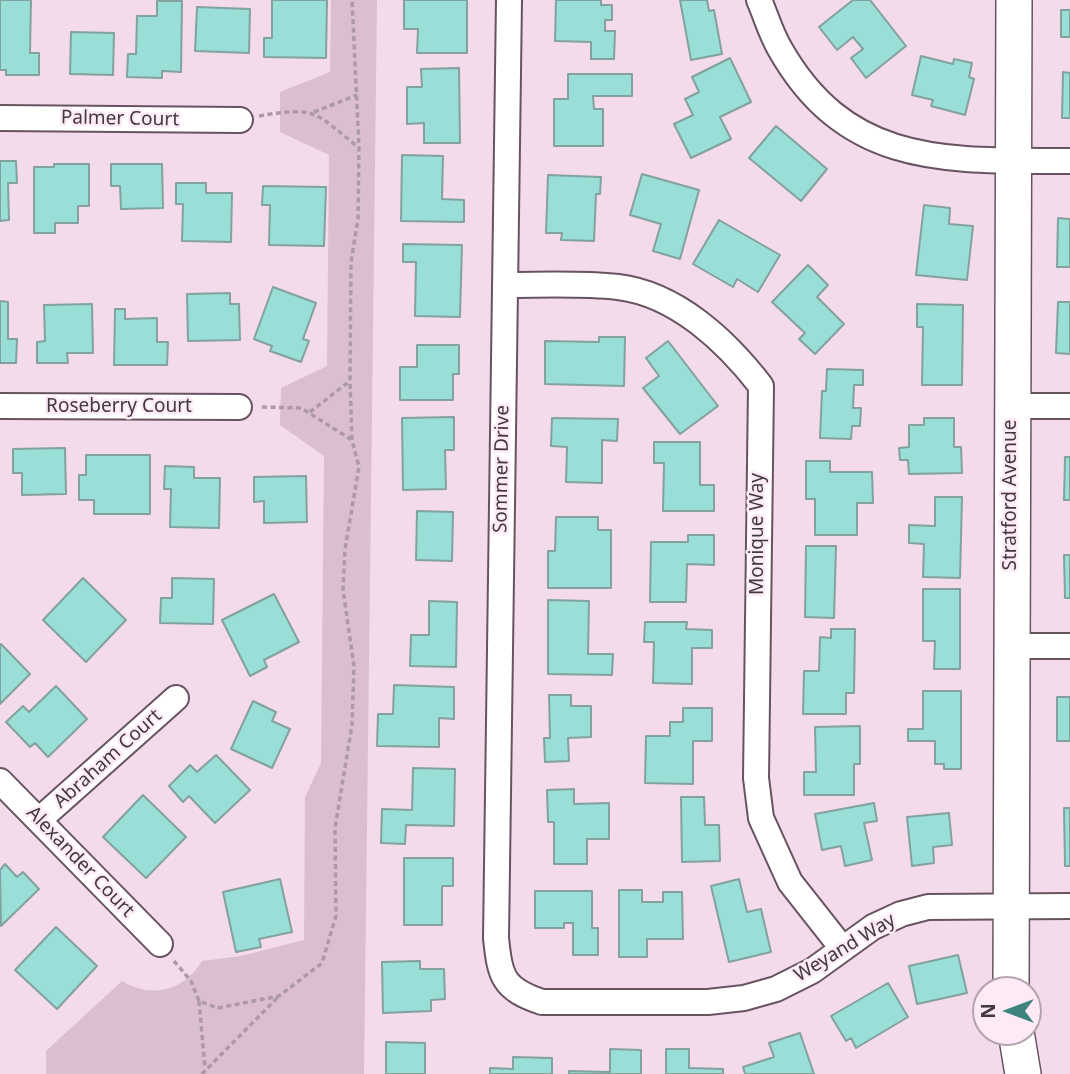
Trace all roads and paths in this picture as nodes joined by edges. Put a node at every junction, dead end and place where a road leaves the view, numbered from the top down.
1 (352, 0) edge
2 (509, 0) edge
3 (759, 0) edge
4 (1014, 0) edge
5 (357, 95) junction
6 (314, 112) junction
7 (0, 118) edge
8 (240, 120) joint
9 (359, 148) junction
10 (1013, 161) junction
11 (1070, 161) edge
12 (505, 285) junction
13 (350, 381) junction
14 (0, 406) edge
15 (1012, 406) junction
16 (1070, 406) edge
17 (239, 407) joint
18 (310, 412) junction
19 (352, 440) junction
20 (1010, 646) junction
21 (1070, 646) edge
22 (176, 698) dead end
23 (0, 781) edge
24 (40, 820) junction
25 (1009, 906) junction
26 (1070, 906) edge
27 (496, 938) joint
28 (160, 944) joint
29 (842, 948) junction
30 (1011, 976) edge
31 (279, 996) junction
32 (199, 1001) junction
33 (1018, 1046) edge
34 (205, 1068) junction
35 (202, 1074) edge
36 (1023, 1074) edge

1 - 5 path
2 - 12 street, Sommer Drive
3 - 10 street
4 - 10 street, Stratford Avenue
5 - 6 path
5 - 9 path
6 - 8 path
6 - 9 path
7 - 8 street, Palmer Court
9 - 13 path
10 - 11 street
10 - 15 street, Stratford Avenue
12 - 27 street, Sommer Drive
12 - 29 street, Monique Way
13 - 18 path
13 - 19 path
14 - 17 street, Roseberry Court
15 - 16 street
15 - 20 street, Stratford Avenue
17 - 18 path
18 - 19 path
19 - 31 path
20 - 21 street
20 - 25 street, Stratford Avenue
22 - 24 street, Abraham Court
23 - 24 street, Alexander Court
24 - 28 street, Alexander Court
25 - 26 street, Weyand Way
25 - 29 street, Weyand Way
25 - 30 street, Stratford Avenue
27 - 29 street, Weyand Way
28 - 32 path
31 - 32 path
31 - 34 path
32 - 34 path
33 - 36 street
34 - 35 path

